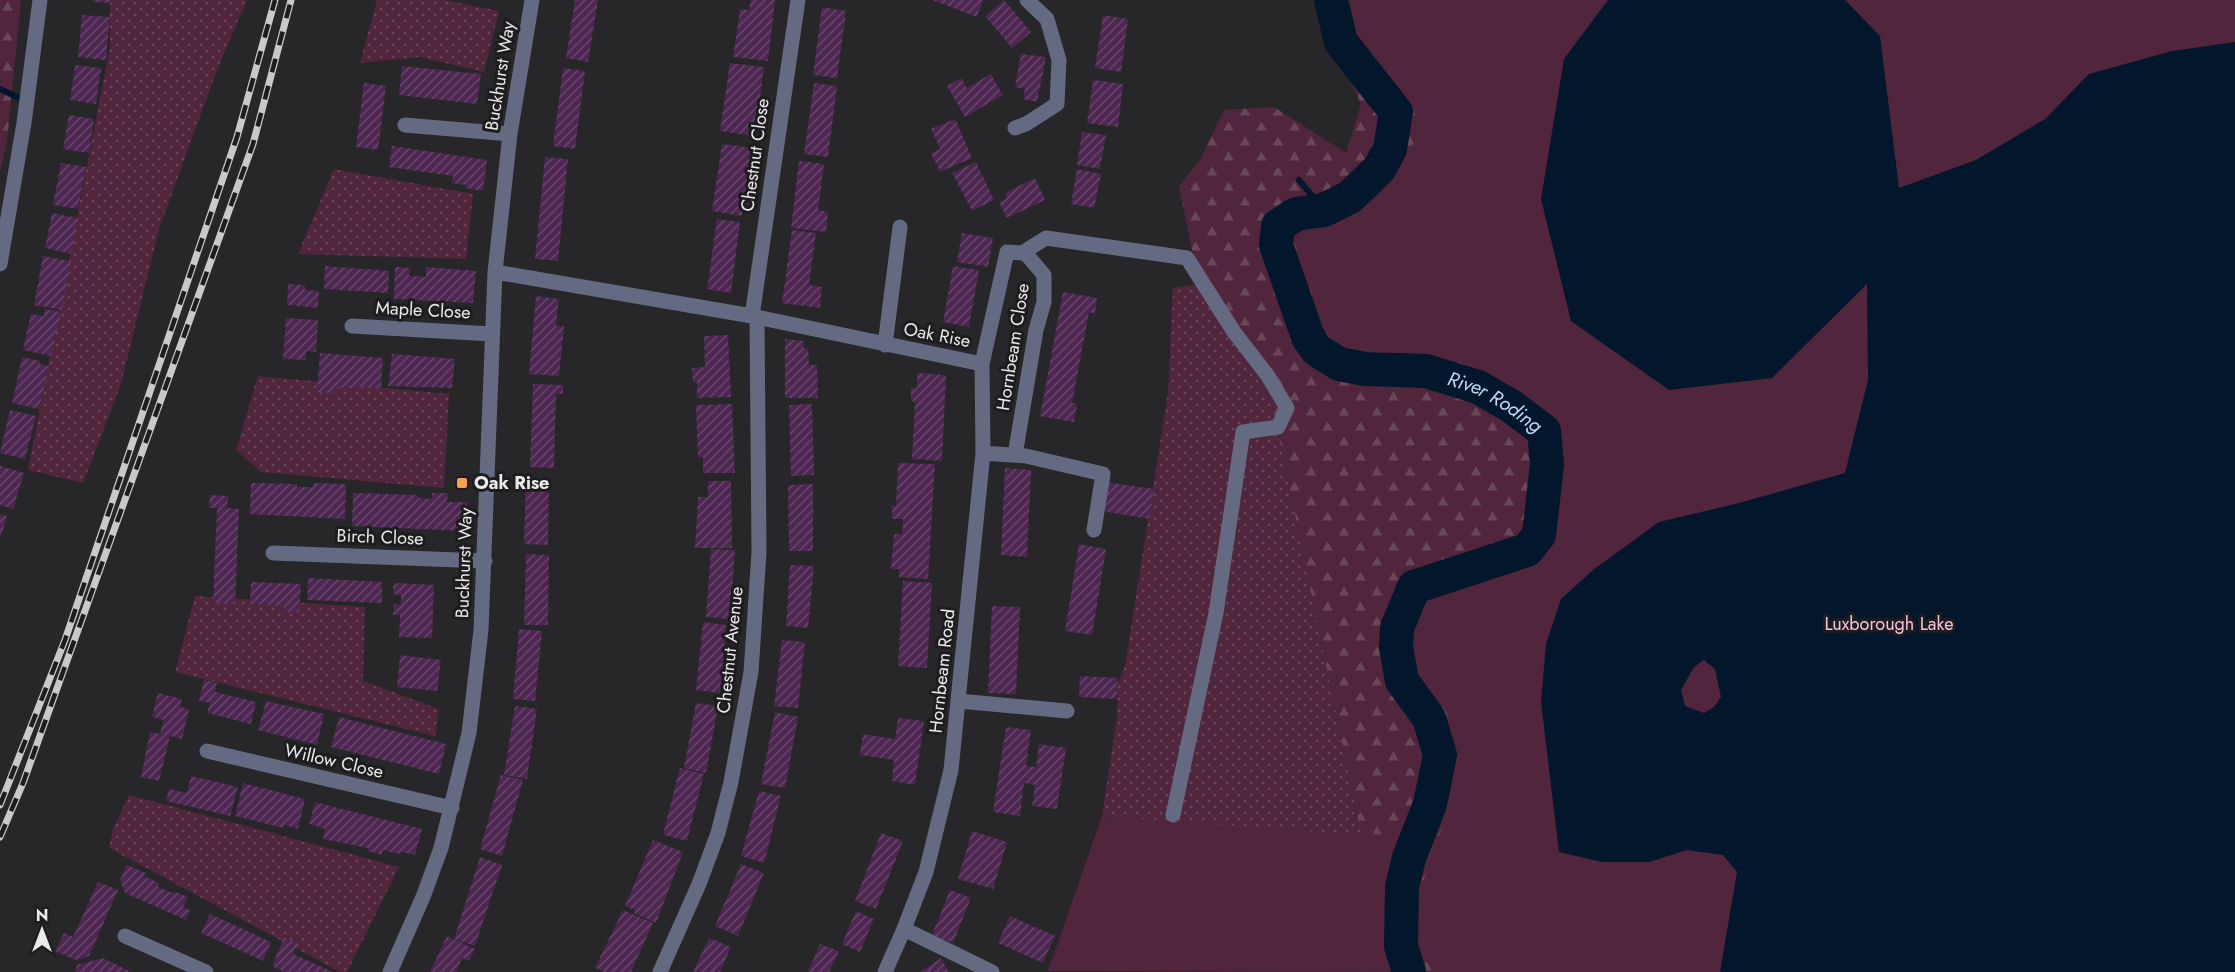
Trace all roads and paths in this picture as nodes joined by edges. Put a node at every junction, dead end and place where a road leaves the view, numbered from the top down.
1 (40, 0) edge
2 (532, 0) edge
3 (798, 0) edge
4 (1027, 0) edge
5 (405, 125) dead end
6 (1015, 128) dead end
7 (510, 134) junction
8 (900, 226) dead end
9 (1027, 250) junction
10 (0, 264) edge
11 (495, 272) junction
12 (754, 317) junction
13 (352, 326) dead end
14 (492, 334) junction
15 (885, 345) junction
16 (982, 364) junction
17 (983, 453) junction
18 (1015, 455) junction
19 (1094, 530) dead end
20 (273, 553) dead end
21 (485, 561) junction
22 (959, 701) junction
23 (1066, 711) dead end
24 (207, 751) dead end
25 (452, 808) junction
26 (1173, 815) dead end
27 (904, 929) junction
28 (125, 936) dead end
29 (206, 972) edge
30 (390, 972) edge
31 (660, 972) edge
32 (885, 972) edge
33 (992, 972) edge

1 - 10 street
2 - 7 street, Buckhurst Way
3 - 12 street, Chestnut Close
4 - 6 street
5 - 7 street
7 - 11 street, Buckhurst Way
8 - 15 street
9 - 16 street, Hornbeam Close
9 - 18 street, Hornbeam Close
9 - 26 street
11 - 12 street, Oak Rise
11 - 14 street, Buckhurst Way
12 - 15 street, Oak Rise
12 - 31 street, Chestnut Avenue
13 - 14 street, Maple Close
14 - 21 street, Buckhurst Way
15 - 16 street, Oak Rise
16 - 17 street, Hornbeam Road
17 - 18 street
17 - 22 street, Hornbeam Road
18 - 19 street
20 - 21 street, Birch Close
21 - 25 street, Buckhurst Way
22 - 23 street
22 - 27 street, Hornbeam Road
24 - 25 street, Willow Close
25 - 30 street, Buckhurst Way
27 - 32 street, Hornbeam Road
27 - 33 street
28 - 29 street

